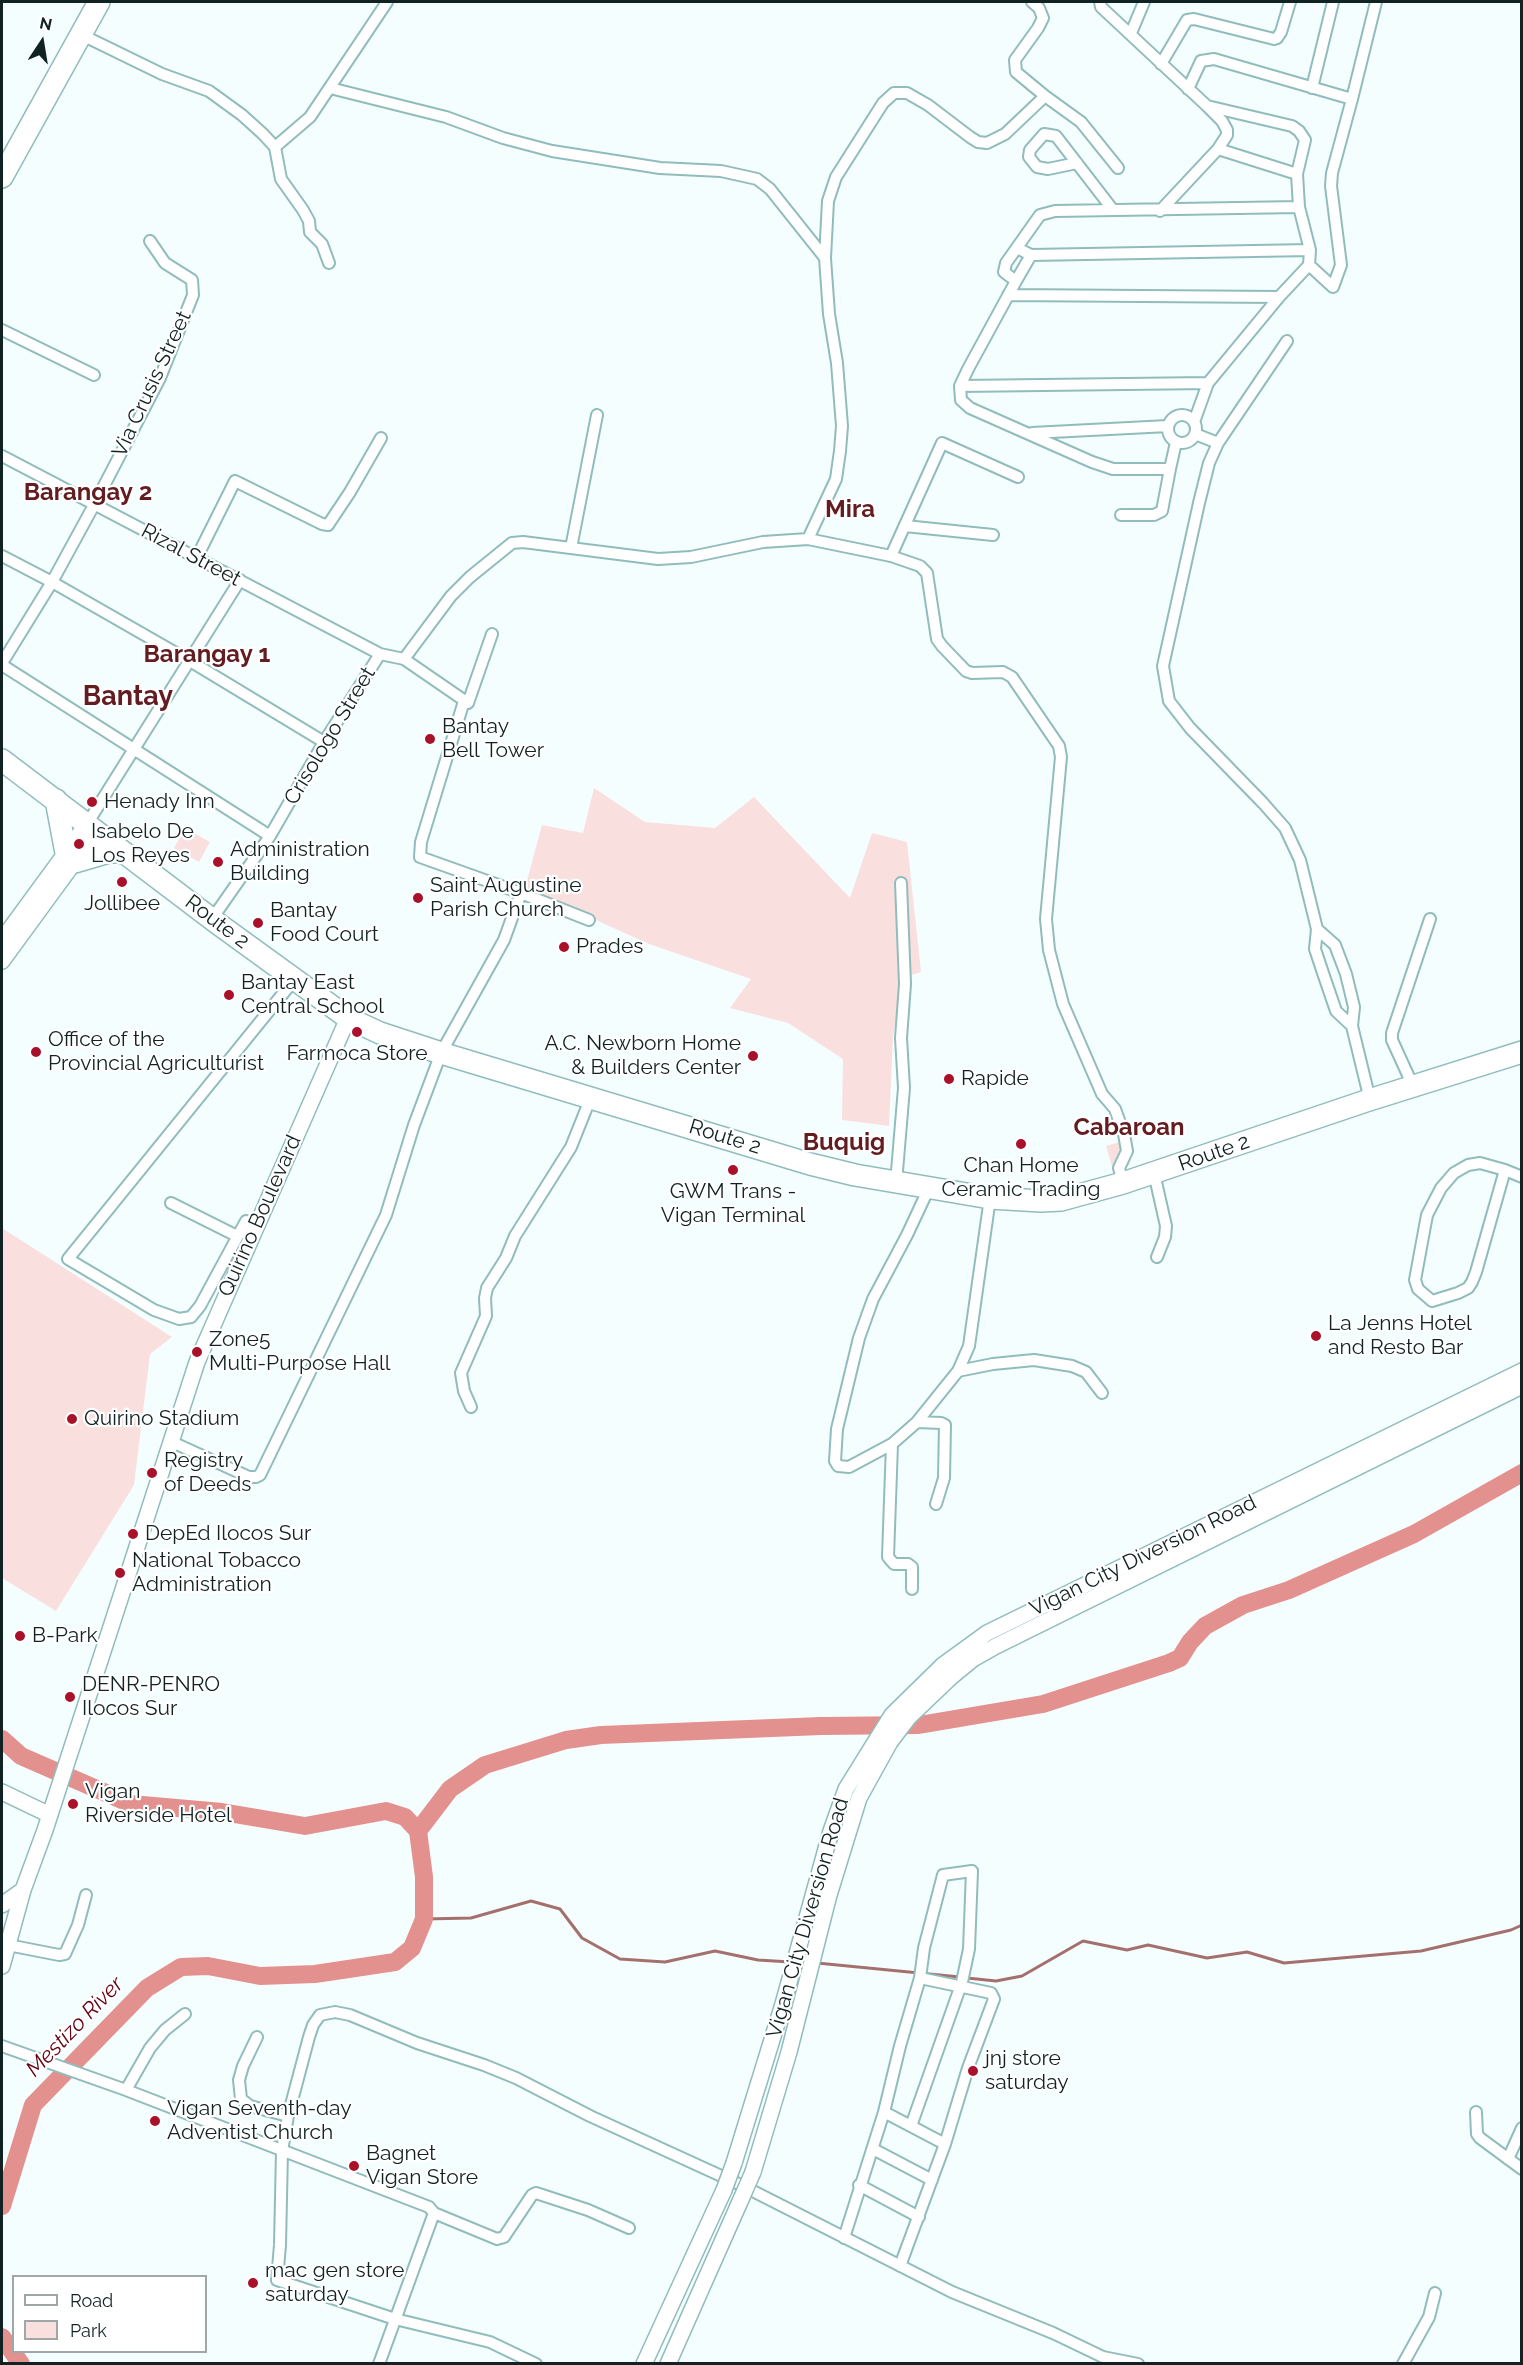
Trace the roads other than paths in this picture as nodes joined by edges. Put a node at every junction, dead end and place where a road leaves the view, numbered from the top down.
1 (99, 2) edge
2 (387, 2) edge
3 (1032, 2) edge
4 (1100, 2) edge
5 (1144, 2) edge
6 (1290, 2) edge
7 (1333, 2) edge
8 (1376, 2) edge
9 (1131, 33) junction
10 (80, 34) junction
11 (1161, 64) junction
12 (330, 88) junction
13 (1312, 88) junction
14 (1188, 89) junction
15 (1045, 96) junction
16 (1352, 99) junction
17 (1206, 106) junction
18 (275, 147) junction
19 (1218, 149) junction
20 (1077, 163) dead end
21 (1118, 168) dead end
22 (1297, 174) junction
23 (2, 177) edge
24 (1299, 207) junction
25 (1113, 210) junction
26 (1160, 210) junction
27 (150, 241) dead end
28 (1017, 248) junction
29 (1310, 250) junction
30 (1031, 255) junction
31 (825, 258) junction
32 (329, 263) dead end
33 (1309, 265) junction
34 (1016, 281) junction
35 (1008, 295) junction
36 (1279, 297) junction
37 (2, 330) edge
38 (1287, 341) dead end
39 (94, 375) dead end
40 (1208, 383) junction
41 (960, 386) junction
42 (597, 415) dead end
43 (1194, 422) junction
44 (1168, 426) junction
45 (1029, 433) junction
46 (1195, 434) junction
47 (381, 438) dead end
48 (1176, 442) junction
49 (1218, 443) junction
50 (2, 456) edge
51 (1170, 470) junction
52 (1018, 477) dead end
53 (94, 504) junction
54 (1121, 515) dead end
55 (905, 526) junction
56 (993, 535) dead end
57 (808, 539) junction
58 (571, 548) junction
59 (2, 556) edge
60 (891, 556) junction
61 (197, 557) junction
62 (240, 580) junction
63 (52, 582) junction
64 (492, 634) dead end
65 (380, 654) junction
66 (404, 659) junction
67 (190, 661) junction
68 (2, 664) edge
69 (465, 702) junction
70 (324, 742) junction
71 (135, 751) junction
72 (2, 760) edge
73 (56, 800) junction
74 (92, 827) junction
75 (270, 836) junction
76 (131, 857) junction
77 (70, 858) junction
78 (901, 883) dead end
79 (521, 893) junction
80 (25, 919) junction
81 (212, 919) junction
82 (1431, 919) dead end
83 (589, 920) dead end
84 (1317, 929) junction
85 (2, 940) edge
86 (2, 961) edge
87 (294, 980) junction
88 (348, 1018) junction
89 (1352, 1026) junction
90 (1521, 1052) edge
91 (441, 1053) junction
92 (1413, 1086) junction
93 (591, 1097) junction
94 (1370, 1100) junction
95 (1505, 1170) junction
96 (1154, 1173) junction
97 (1521, 1177) edge
98 (896, 1183) junction
99 (1123, 1183) junction
100 (928, 1188) junction
101 (990, 1198) junction
102 (171, 1203) dead end
103 (246, 1221) dead end
104 (237, 1236) junction
105 (1157, 1257) dead end
106 (958, 1371) junction
107 (1521, 1371) edge
108 (1521, 1386) edge
109 (1102, 1393) dead end
110 (471, 1407) dead end
111 (917, 1422) junction
112 (172, 1442) junction
113 (892, 1444) junction
114 (936, 1504) dead end
115 (912, 1589) dead end
116 (2, 1792) edge
117 (52, 1808) junction
118 (23, 1890) junction
119 (86, 1895) dead end
120 (2, 1905) edge
121 (8, 1946) junction
122 (2, 1966) edge
123 (920, 1977) junction
124 (961, 1984) junction
125 (185, 2014) dead end
126 (257, 2037) dead end
127 (2, 2046) edge
128 (126, 2090) junction
129 (884, 2112) junction
130 (1476, 2112) dead end
131 (288, 2116) junction
132 (911, 2126) junction
133 (1521, 2128) edge
134 (945, 2144) junction
135 (873, 2150) junction
136 (282, 2151) junction
137 (1508, 2158) junction
138 (1521, 2169) edge
139 (932, 2180) junction
140 (859, 2185) junction
141 (434, 2213) junction
142 (919, 2217) junction
143 (629, 2228) dead end
144 (844, 2238) junction
145 (900, 2266) junction
146 (1436, 2293) dead end
147 (395, 2319) junction
148 (1101, 2360) edge
149 (379, 2364) edge
150 (537, 2364) edge
151 (644, 2364) edge
152 (668, 2364) edge
153 (1138, 2364) edge
154 (1403, 2364) edge

1 - 10 highway
2 - 12 street
3 - 15 street
4 - 9 street
5 - 9 street
6 - 11 street
7 - 13 street
8 - 16 street
9 - 11 street
10 - 18 street
10 - 23 highway
11 - 14 street
12 - 18 street
12 - 31 street
13 - 14 street
13 - 16 street
14 - 17 street
15 - 21 street
15 - 31 street
16 - 33 street
17 - 19 street
17 - 22 street
18 - 32 street
19 - 22 street
19 - 26 street
20 - 25 street
22 - 24 street
24 - 26 street
24 - 29 street
25 - 26 street
25 - 28 street
27 - 53 street, Via Crusis Street
28 - 30 street
28 - 34 street
29 - 30 street
29 - 33 street
30 - 34 street
31 - 57 street
33 - 36 street
34 - 35 street
35 - 36 street
35 - 41 street
36 - 40 street
37 - 39 street
38 - 49 street
40 - 41 street
40 - 43 street
41 - 45 street
42 - 58 street
43 - 44 street
43 - 46 street
44 - 45 street
44 - 48 street
45 - 51 street
46 - 48 street
46 - 49 street
47 - 61 street
48 - 51 street
49 - 84 street
50 - 53 street, Rizal Street
51 - 54 street
52 - 55 street
53 - 61 street, Rizal Street
53 - 63 street, Via Crusis Street
55 - 56 street
55 - 60 street
57 - 58 street, Crisologo Street
57 - 60 street, Crisologo Street
58 - 66 street, Crisologo Street
59 - 63 street
60 - 99 street, Crisologo Street
61 - 62 street, Rizal Street
62 - 65 street, Rizal Street
62 - 67 street
63 - 67 street
63 - 68 street, Via Crusis Street
64 - 69 street
65 - 66 street, Crisologo Street
65 - 70 street, Crisologo Street
66 - 69 street
67 - 70 street
67 - 71 street
68 - 71 street
69 - 79 street
70 - 75 street, Crisologo Street
71 - 74 street
71 - 75 street
72 - 73 highway, Route 2
73 - 74 highway, Route 2
73 - 77 highway
74 - 76 highway, Route 2
74 - 77 main road
75 - 81 street, Crisologo Street
76 - 77 highway
76 - 81 highway, Route 2
77 - 80 main road
78 - 98 street
79 - 83 street
79 - 91 street
80 - 85 main road
80 - 86 main road
81 - 87 highway, Route 2
82 - 92 street
84 - 89 street
84 - 89 street
87 - 88 highway, Route 2
87 - 104 street
88 - 91 highway, Route 2
88 - 112 main road, Quirino Boulevard
89 - 94 street
90 - 92 highway, Route 2
91 - 93 highway, Route 2
91 - 112 street
92 - 94 highway, Route 2
93 - 98 highway, Route 2
93 - 110 street
94 - 96 highway, Route 2
95 - 95 street
95 - 97 street
96 - 99 highway, Route 2
96 - 105 street
98 - 100 highway, Route 2
99 - 101 highway, Route 2
100 - 101 highway, Route 2
100 - 113 street
101 - 106 street
102 - 104 street
103 - 104 street
106 - 109 street
106 - 111 street
107 - 151 main road, Vigan City Diversion Road, bridge
108 - 152 main road, Vigan City Diversion Road, bridge
111 - 113 street
111 - 114 street
112 - 117 main road, Quirino Boulevard
113 - 115 street
116 - 117 main road
117 - 118 main road, Quirino Boulevard
118 - 120 main road
118 - 121 main road, Quirino Boulevard
119 - 121 street
121 - 122 main road, Quirino Boulevard
123 - 124 street
123 - 124 street
123 - 129 street
124 - 132 street
124 - 134 street
125 - 128 street
126 - 131 street
127 - 128 street
128 - 136 street
129 - 132 street
129 - 135 street
130 - 137 street
131 - 136 street
131 - 144 street
132 - 134 street
133 - 137 street
134 - 139 street
135 - 139 street
135 - 140 street
136 - 141 street
136 - 147 street
137 - 138 street
139 - 142 street
140 - 142 street
140 - 144 street
141 - 143 street
141 - 147 street
142 - 145 street
144 - 145 street
145 - 148 street
146 - 154 street
147 - 149 street
147 - 150 street
148 - 153 street

